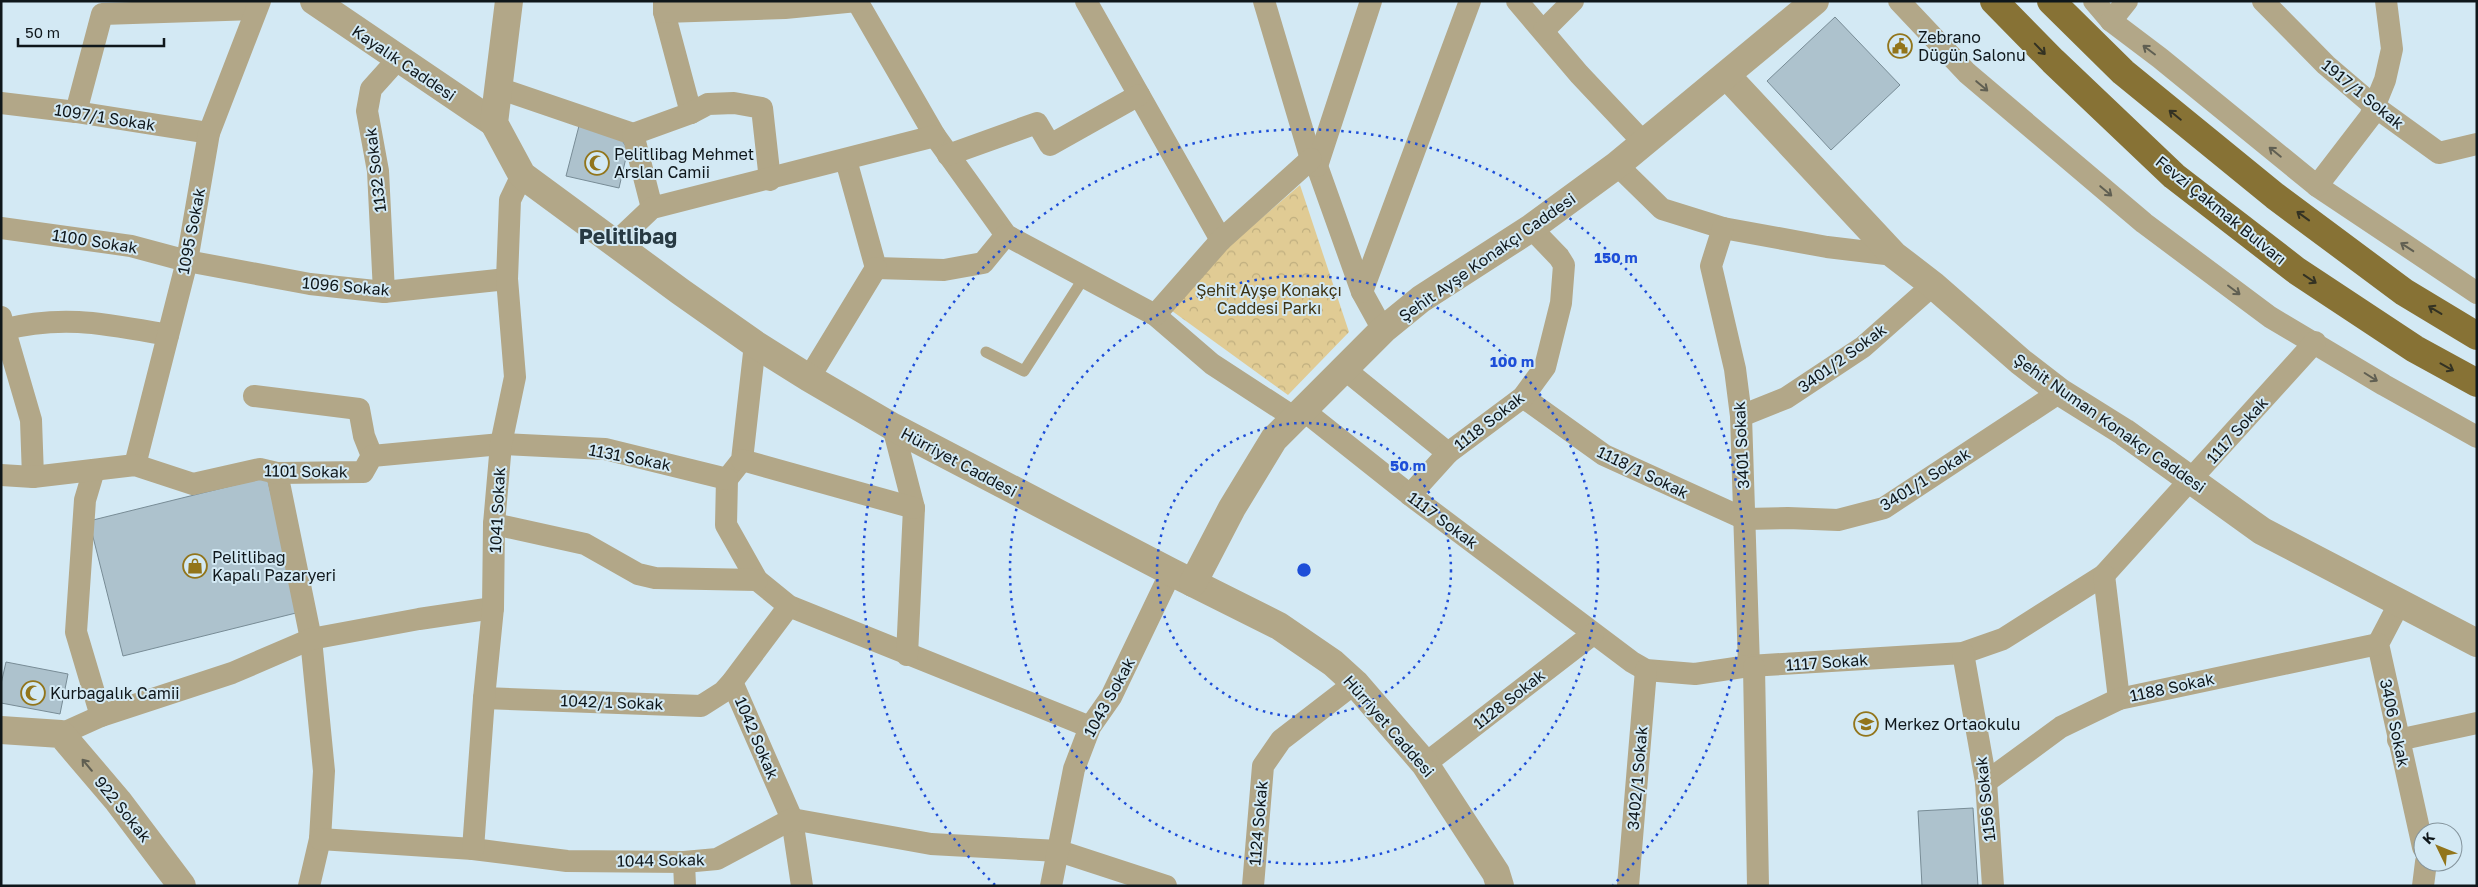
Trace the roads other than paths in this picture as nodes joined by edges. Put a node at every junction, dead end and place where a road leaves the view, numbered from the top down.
1 (314, 1) edge
2 (509, 1) edge
3 (1086, 1) edge
4 (1264, 1) edge
5 (1371, 1) edge
6 (1470, 1) edge
7 (1517, 1) edge
8 (1573, 1) edge
9 (1816, 1) edge
10 (1899, 1) edge
11 (1994, 1) edge
12 (2051, 1) edge
13 (2094, 1) edge
14 (2127, 1) edge
15 (2263, 1) edge
16 (2386, 1) edge
17 (258, 5) edge
18 (664, 7) edge
19 (2111, 21) junction
20 (1544, 30) junction
21 (398, 59) junction
22 (1727, 76) junction
23 (498, 88) junction
24 (1139, 95) junction
25 (1, 102) edge
26 (2374, 106) junction
27 (76, 112) junction
28 (692, 113) junction
29 (494, 122) junction
30 (209, 133) junction
31 (633, 134) junction
32 (935, 136) junction
33 (1645, 144) junction
34 (2477, 144) edge
35 (948, 155) junction
36 (846, 160) junction
37 (1314, 162) junction
38 (1617, 165) junction
39 (522, 175) junction
40 (770, 180) junction
41 (2317, 186) junction
42 (652, 208) junction
43 (1, 228) edge
44 (1531, 228) junction
45 (1723, 228) junction
46 (1006, 235) junction
47 (1221, 240) junction
48 (614, 244) junction
49 (1894, 255) junction
50 (187, 261) junction
51 (876, 268) junction
52 (1085, 276) junction
53 (507, 279) junction
54 (1933, 286) junction
55 (384, 292) junction
56 (1362, 292) junction
57 (2477, 293) edge
58 (1155, 314) junction
59 (3, 325) edge
60 (1383, 330) junction
61 (168, 335) junction
62 (2477, 336) edge
63 (2315, 342) junction
64 (755, 344) junction
65 (986, 352) dead end
66 (1343, 368) junction
67 (809, 378) junction
68 (2477, 383) edge
69 (2060, 392) junction
70 (254, 396) dead end
71 (1523, 397) junction
72 (1299, 414) junction
73 (1741, 416) junction
74 (893, 427) junction
75 (2477, 437) edge
76 (500, 444) junction
77 (1448, 453) junction
78 (372, 456) junction
79 (742, 460) junction
80 (135, 465) junction
81 (94, 470) junction
82 (277, 473) junction
83 (1, 474) edge
84 (33, 477) junction
85 (727, 479) junction
86 (2191, 481) junction
87 (1410, 495) junction
88 (914, 508) junction
89 (1745, 519) junction
90 (494, 524) junction
91 (2104, 575) junction
92 (1182, 578) junction
93 (756, 580) junction
94 (2400, 602) junction
95 (789, 606) junction
96 (494, 608) junction
97 (1593, 634) junction
98 (311, 639) junction
99 (2477, 643) edge
100 (2378, 644) junction
101 (1964, 653) junction
102 (906, 655) junction
103 (1751, 667) junction
104 (1646, 670) junction
105 (732, 682) junction
106 (1355, 683) junction
107 (484, 698) junction
108 (2118, 698) junction
109 (101, 716) junction
110 (2477, 723) edge
111 (1090, 727) junction
112 (1, 730) edge
113 (61, 734) junction
114 (2398, 740) junction
115 (1425, 764) junction
116 (1986, 782) junction
117 (792, 820) junction
118 (2417, 822) edge
119 (320, 839) junction
120 (473, 849) junction
121 (1059, 850) junction
122 (684, 862) junction
123 (2425, 872) edge
124 (182, 886) edge
125 (309, 886) edge
126 (685, 886) edge
127 (802, 886) edge
128 (1051, 886) edge
129 (1166, 886) edge
130 (1253, 886) edge
131 (1500, 886) edge
132 (1628, 886) edge
133 (1758, 886) edge
134 (1993, 886) edge
135 (2423, 886) edge

1 - 21 street, Kayalık Caddesi
2 - 23 street
3 - 24 street
4 - 37 street
5 - 37 street
6 - 56 street
7 - 20 street
8 - 20 street
9 - 22 street, Şehit Ayşe Konakçı Caddesi
10 -> 63 street
11 -> 68 main road, Fevzi Çakmak Bulvarı
62 -> 12 main road
13 - 19 street
14 - 19 street
15 - 26 street, 1917/1 Sokak
16 - 26 street
17 - 27 street
17 - 30 street, 1095 Sokak
18 - 28 street
18 - 32 street
41 -> 19 street
20 - 33 street
21 - 29 street, Kayalık Caddesi
21 - 55 street, 1132 Sokak
22 - 33 street, Şehit Ayşe Konakçı Caddesi
22 - 49 street, Şehit Numan Konakçı Caddesi
23 - 29 street
23 - 31 street
24 - 35 street
24 - 47 street
25 - 27 street, 1097/1 Sokak
26 - 34 street, 1917/1 Sokak
26 - 41 street
27 - 30 street, 1097/1 Sokak
28 - 31 street
28 - 40 street
29 - 39 street, Hürriyet Caddesi
30 - 50 street, 1095 Sokak
31 - 42 street
32 - 35 street
32 - 36 street
33 - 38 street, Şehit Ayşe Konakçı Caddesi
35 - 46 street
36 - 40 street
36 - 51 street
37 - 47 street
37 - 56 street
38 - 44 street, Şehit Ayşe Konakçı Caddesi
38 - 45 street
39 - 48 street, Hürriyet Caddesi
39 - 53 street, 1041 Sokak
40 - 42 street
57 -> 41 street
42 - 48 street
43 - 50 street, 1100 Sokak
44 - 60 street, Şehit Ayşe Konakçı Caddesi
44 - 71 street, 1118 Sokak
45 - 49 street
45 - 73 street, 3401 Sokak
46 - 51 street
46 - 52 street, 1117 Sokak
47 - 58 street
48 - 64 street, Hürriyet Caddesi
49 - 54 street, Şehit Numan Konakçı Caddesi
50 - 55 street, 1096 Sokak
50 - 61 street, 1095 Sokak
51 - 67 street
52 - 58 street, 1117 Sokak
52 - 65 lane
53 - 55 street, 1096 Sokak
53 - 76 street, 1041 Sokak
54 - 69 street, Şehit Numan Konakçı Caddesi
54 - 73 street, 3401/2 Sokak
56 - 60 street
58 - 72 street, 1117 Sokak
59 - 61 street
59 - 84 street
60 - 66 street, Şehit Ayşe Konakçı Caddesi
61 - 80 street, 1095 Sokak
63 -> 75 street
63 - 86 street, 1117 Sokak
64 - 67 street, Hürriyet Caddesi
64 - 79 street
66 - 72 street, Şehit Ayşe Konakçı Caddesi
66 - 77 street, 1118 Sokak
67 - 74 street, Hürriyet Caddesi
69 - 86 street, Şehit Numan Konakçı Caddesi
69 - 89 street, 3401/1 Sokak
70 - 78 street
71 - 77 street, 1118 Sokak
71 - 89 street, 1118/1 Sokak
72 - 87 street, 1117 Sokak
72 - 92 street, Şehit Ayşe Konakçı Caddesi
73 - 89 street, 3401 Sokak
74 - 88 street
74 - 92 street, Hürriyet Caddesi
76 - 78 street
76 - 85 street, 1131 Sokak
76 - 90 street, 1041 Sokak
77 - 87 street, 1118 Sokak
78 - 82 street, 1101 Sokak
79 - 85 street
79 - 88 street
80 - 81 street
80 - 82 street, 1101 Sokak
81 - 84 street
81 - 109 street
82 - 98 street
83 - 84 street
85 - 93 street
86 - 91 street, 1117 Sokak
86 - 94 street, Şehit Numan Konakçı Caddesi
87 - 97 street, 1117 Sokak
88 - 102 street
89 - 103 street, 3401 Sokak
90 - 93 street
90 - 96 street, 1041 Sokak
91 - 101 street, 1117 Sokak
91 - 108 street
92 - 106 street, Hürriyet Caddesi
92 - 111 street, 1043 Sokak
93 - 95 street
94 - 99 street, Şehit Numan Konakçı Caddesi
94 - 100 street
95 - 102 street
95 - 105 street, 1042 Sokak
96 - 98 street
96 - 107 street, 1041 Sokak
97 - 104 street, 1117 Sokak
97 - 115 street, 1128 Sokak
98 - 109 street
98 - 119 street
100 - 108 street, 1188 Sokak
100 - 114 street, 3406 Sokak
101 - 103 street, 1117 Sokak
101 - 116 street, 1156 Sokak
102 - 111 street
103 - 104 street, 1117 Sokak
103 - 133 street, 3401 Sokak
104 - 132 street, 3402/1 Sokak
105 - 107 street, 1042/1 Sokak
105 - 117 street, 1042 Sokak
106 - 115 street, Hürriyet Caddesi
106 - 130 street, 1124 Sokak
107 - 120 street, 1041 Sokak
108 - 116 street, 1188 Sokak
109 - 113 street
110 - 114 street
111 - 121 street, 1043 Sokak
112 - 113 street
124 -> 113 street, 922 Sokak
114 - 118 street, 3406 Sokak
115 - 131 street, Hürriyet Caddesi
116 - 134 street, 1156 Sokak
117 - 121 street
117 - 122 street, 1044 Sokak
117 - 127 street, 1042 Sokak
119 - 120 street, 1044 Sokak
119 - 125 street
120 - 122 street, 1044 Sokak
121 - 128 street, 1043 Sokak
121 - 129 street
122 - 126 street
123 - 135 street

